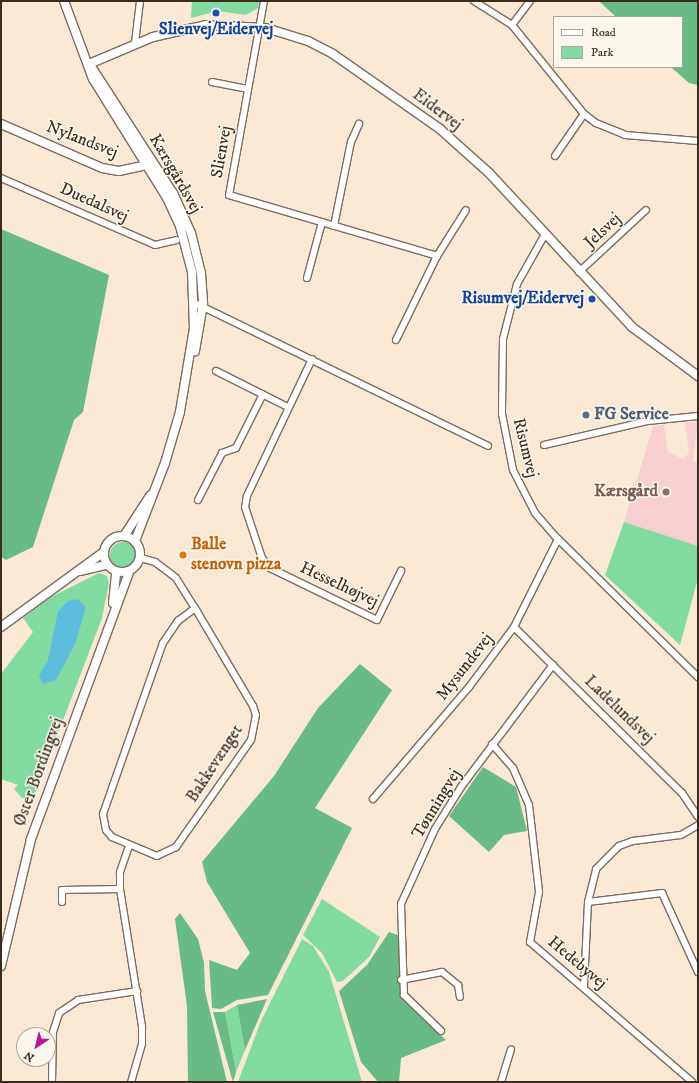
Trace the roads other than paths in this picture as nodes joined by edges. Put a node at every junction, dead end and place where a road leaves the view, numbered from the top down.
1 (64, 1) edge
2 (140, 1) edge
3 (264, 1) edge
4 (474, 1) edge
5 (530, 1) edge
6 (512, 26) junction
7 (259, 27) junction
8 (135, 43) junction
9 (89, 64) junction
10 (212, 82) dead end
11 (247, 89) junction
12 (584, 114) junction
13 (1, 124) edge
14 (359, 124) dead end
15 (698, 141) edge
16 (555, 156) dead end
17 (150, 165) junction
18 (1, 178) edge
19 (466, 210) dead end
20 (646, 210) dead end
21 (322, 222) junction
22 (334, 226) junction
23 (544, 236) junction
24 (176, 240) dead end
25 (436, 256) junction
26 (579, 272) junction
27 (307, 278) dead end
28 (199, 304) junction
29 (396, 340) dead end
30 (312, 359) junction
31 (216, 371) dead end
32 (698, 376) edge
33 (263, 394) junction
34 (288, 407) junction
35 (698, 416) edge
36 (544, 445) dead end
37 (488, 446) dead end
38 (159, 481) junction
39 (198, 500) dead end
40 (124, 536) junction
41 (558, 539) junction
42 (135, 541) junction
43 (104, 552) junction
44 (141, 558) junction
45 (107, 565) junction
46 (401, 571) dead end
47 (74, 572) junction
48 (116, 572) junction
49 (129, 572) junction
50 (195, 608) junction
51 (111, 616) junction
52 (1, 627) edge
53 (514, 627) junction
54 (553, 665) junction
55 (698, 677) edge
56 (492, 744) junction
57 (373, 799) dead end
58 (698, 817) edge
59 (698, 825) edge
60 (129, 846) junction
61 (120, 889) junction
62 (62, 902) dead end
63 (588, 902) junction
64 (1, 966) edge
65 (698, 972) edge
66 (401, 980) junction
67 (584, 986) junction
68 (137, 991) junction
69 (460, 997) dead end
70 (441, 1031) dead end
71 (511, 1049) dead end
72 (52, 1082) edge
73 (131, 1082) edge
74 (501, 1082) edge
75 (692, 1082) edge

1 - 9 street, Kærsgårdsvej
2 - 8 street
3 - 7 street, Slienvej
4 - 6 street
5 - 6 street
6 - 12 street
7 - 8 street, Eidervej
7 - 11 street, Slienvej
7 - 23 street, Eidervej
8 - 9 street, Eidervej
9 - 17 street, Kærsgårdsvej
10 - 11 street
11 - 21 street, Slienvej
12 - 15 street
12 - 16 street
13 - 17 street, Nylandsvej
14 - 22 street
17 - 28 street, Kærsgårdsvej
18 - 24 street, Duedalsvej
19 - 25 street
20 - 26 street, Jelsvej
21 - 22 street, Slienvej
21 - 27 street
22 - 25 street, Slienvej
23 - 26 street, Eidervej
23 - 41 street, Risumvej
25 - 29 street
26 - 32 street, Eidervej
28 - 30 street
28 - 38 street, Kærsgårdsvej
30 - 34 street, Hesselhøjvej
30 - 37 street
31 - 33 street
33 - 34 street
33 - 39 street
34 - 46 street, Hesselhøjvej
35 - 36 street
38 - 40 street, Kærsgårdsvej
38 - 42 street, Kærsgårdsvej
40 - 42 street
40 - 43 street
41 - 53 street, Mysundevej
41 - 55 street, Risumvej
42 - 44 street
43 - 45 street
43 - 47 street
44 - 49 street
44 - 50 street, Bakkevænget
45 - 47 street
45 - 48 street
47 - 52 street
48 - 49 street
48 - 51 street, Øster Bordingvej
49 - 51 street, Øster Bordingvej
50 - 60 street, Bakkevænget
50 - 60 street, Bakkevænget
51 - 64 street, Øster Bordingvej
53 - 54 street, Ladelundsvej
53 - 57 street, Mysundevej
54 - 56 street, Tønningvej
54 - 58 street, Ladelundsvej
56 - 66 street, Tønningvej
56 - 67 street, Hedebyvej
59 - 63 street
60 - 61 street
61 - 62 street
61 - 68 street
63 - 65 street
63 - 67 street
66 - 69 street
66 - 70 street, Tønningvej
67 - 75 street, Hedebyvej
68 - 72 street
68 - 73 street
71 - 74 street

